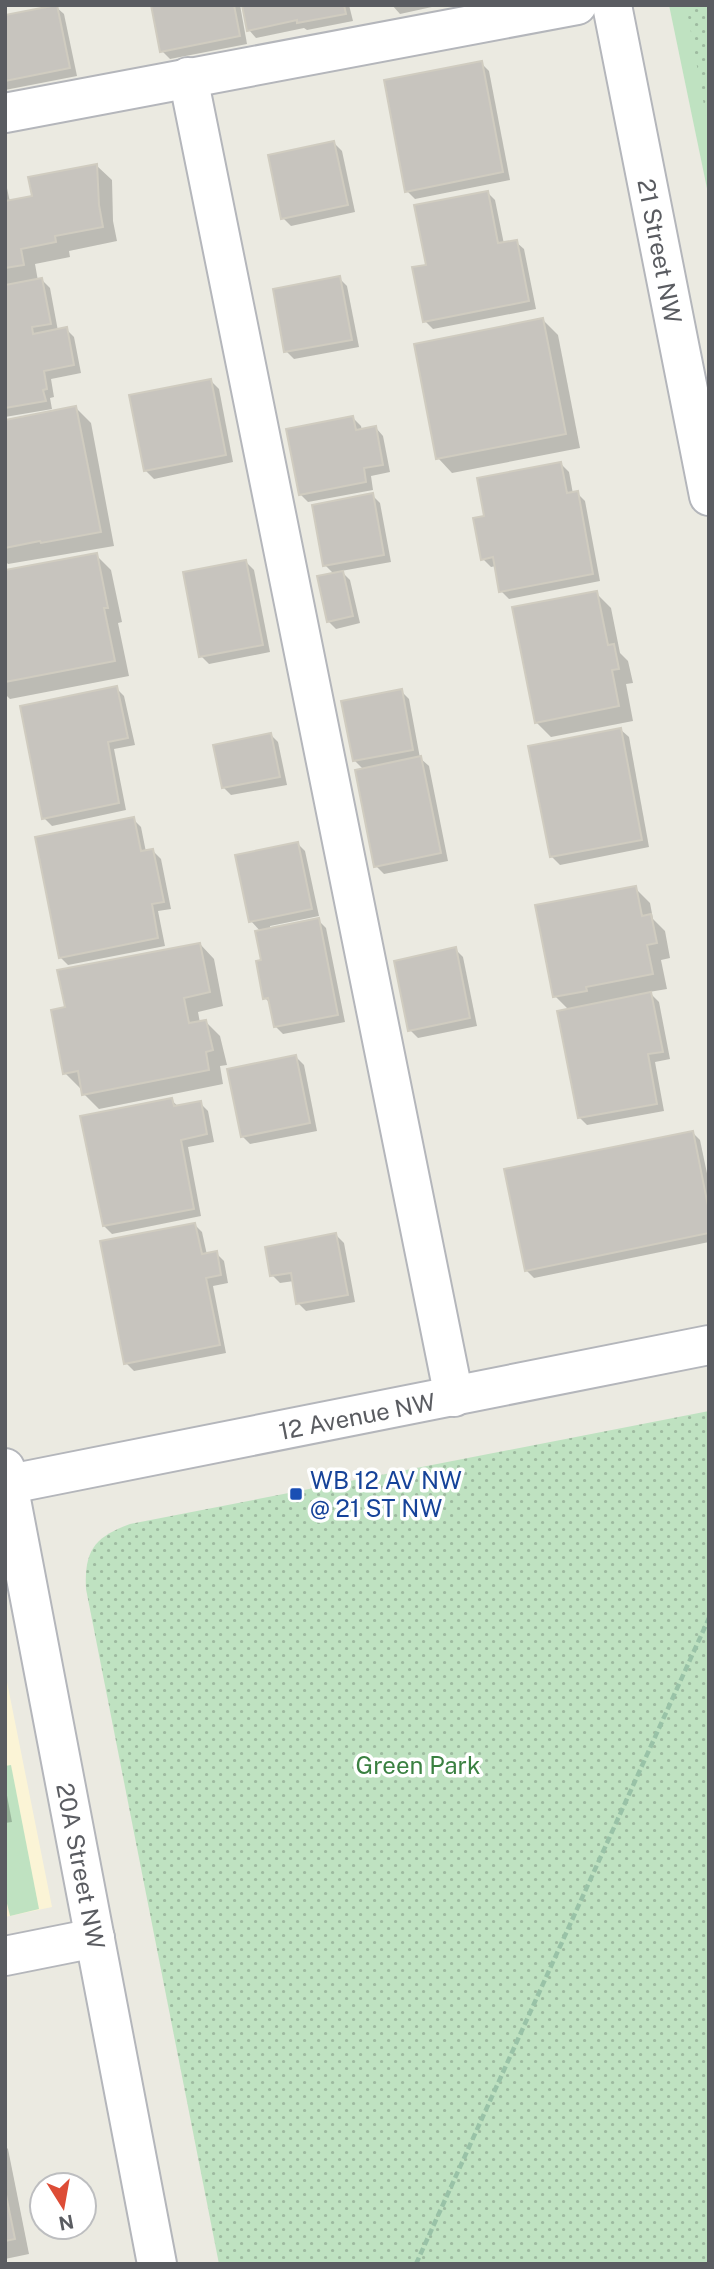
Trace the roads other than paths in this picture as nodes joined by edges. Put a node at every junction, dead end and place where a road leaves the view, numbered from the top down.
1 (577, 5) edge
2 (612, 5) edge
3 (188, 77) junction
4 (5, 113) edge
5 (709, 496) edge
6 (709, 1345) edge
7 (454, 1397) junction
8 (6, 1479) edge
9 (95, 1938) junction
10 (5, 1956) edge
11 (157, 2264) edge

1 - 3 street
2 - 5 street, 21 Street NW
3 - 4 street
3 - 7 street
6 - 7 street, 12 Avenue NW
7 - 8 street, 12 Avenue NW
8 - 9 street, 20A Street NW
9 - 10 street
9 - 11 street, 20A Street NW

